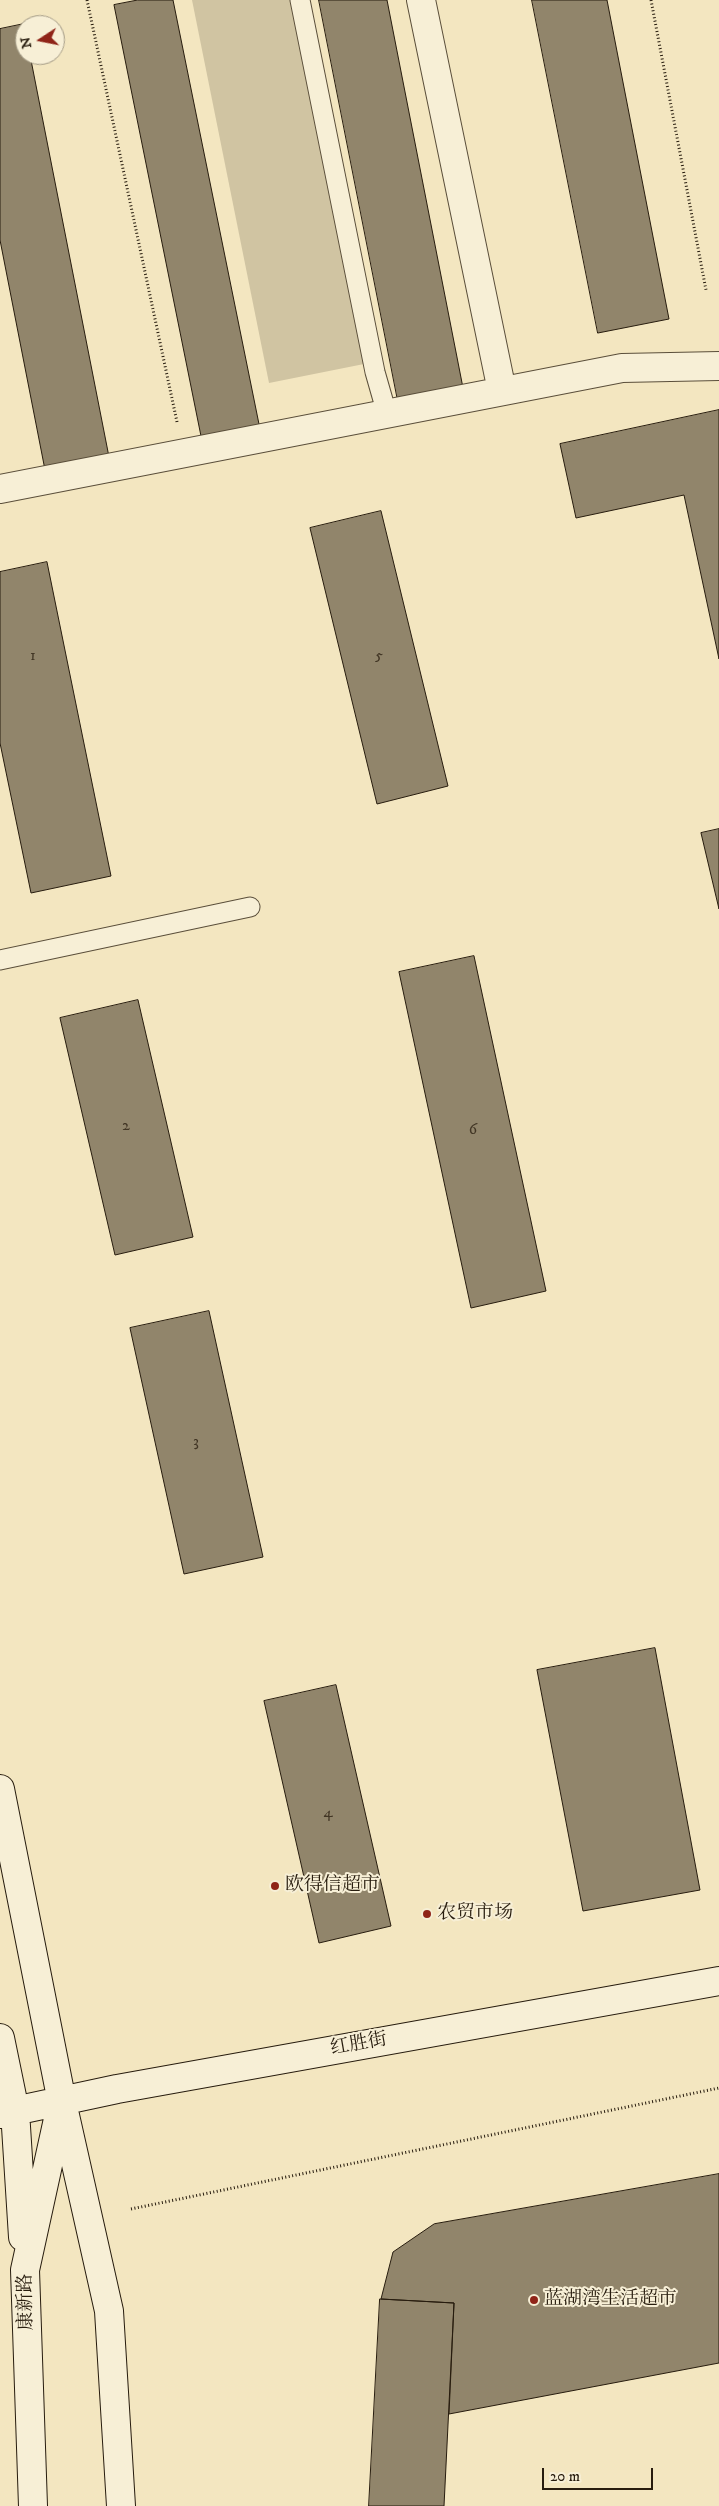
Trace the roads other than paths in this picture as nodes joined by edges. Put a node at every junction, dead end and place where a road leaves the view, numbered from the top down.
1 (300, 0) edge
2 (421, 0) edge
3 (719, 366) edge
4 (502, 391) junction
5 (387, 414) junction
6 (0, 489) edge
7 (250, 907) dead end
8 (0, 960) edge
9 (0, 1789) edge
10 (719, 1981) edge
11 (0, 2038) edge
12 (62, 2102) junction
13 (8, 2113) edge
14 (25, 2270) junction
15 (33, 2506) edge
16 (121, 2506) edge

1 - 5 lane
2 - 4 street
3 - 4 street
4 - 5 street
5 - 6 street
7 - 8 lane
9 - 12 street
10 - 12 street, 红胜街
11 - 13 street
12 - 13 street, 红胜街
12 - 14 street, 康新路
12 - 16 street
13 - 14 street
14 - 15 street, 康新路

